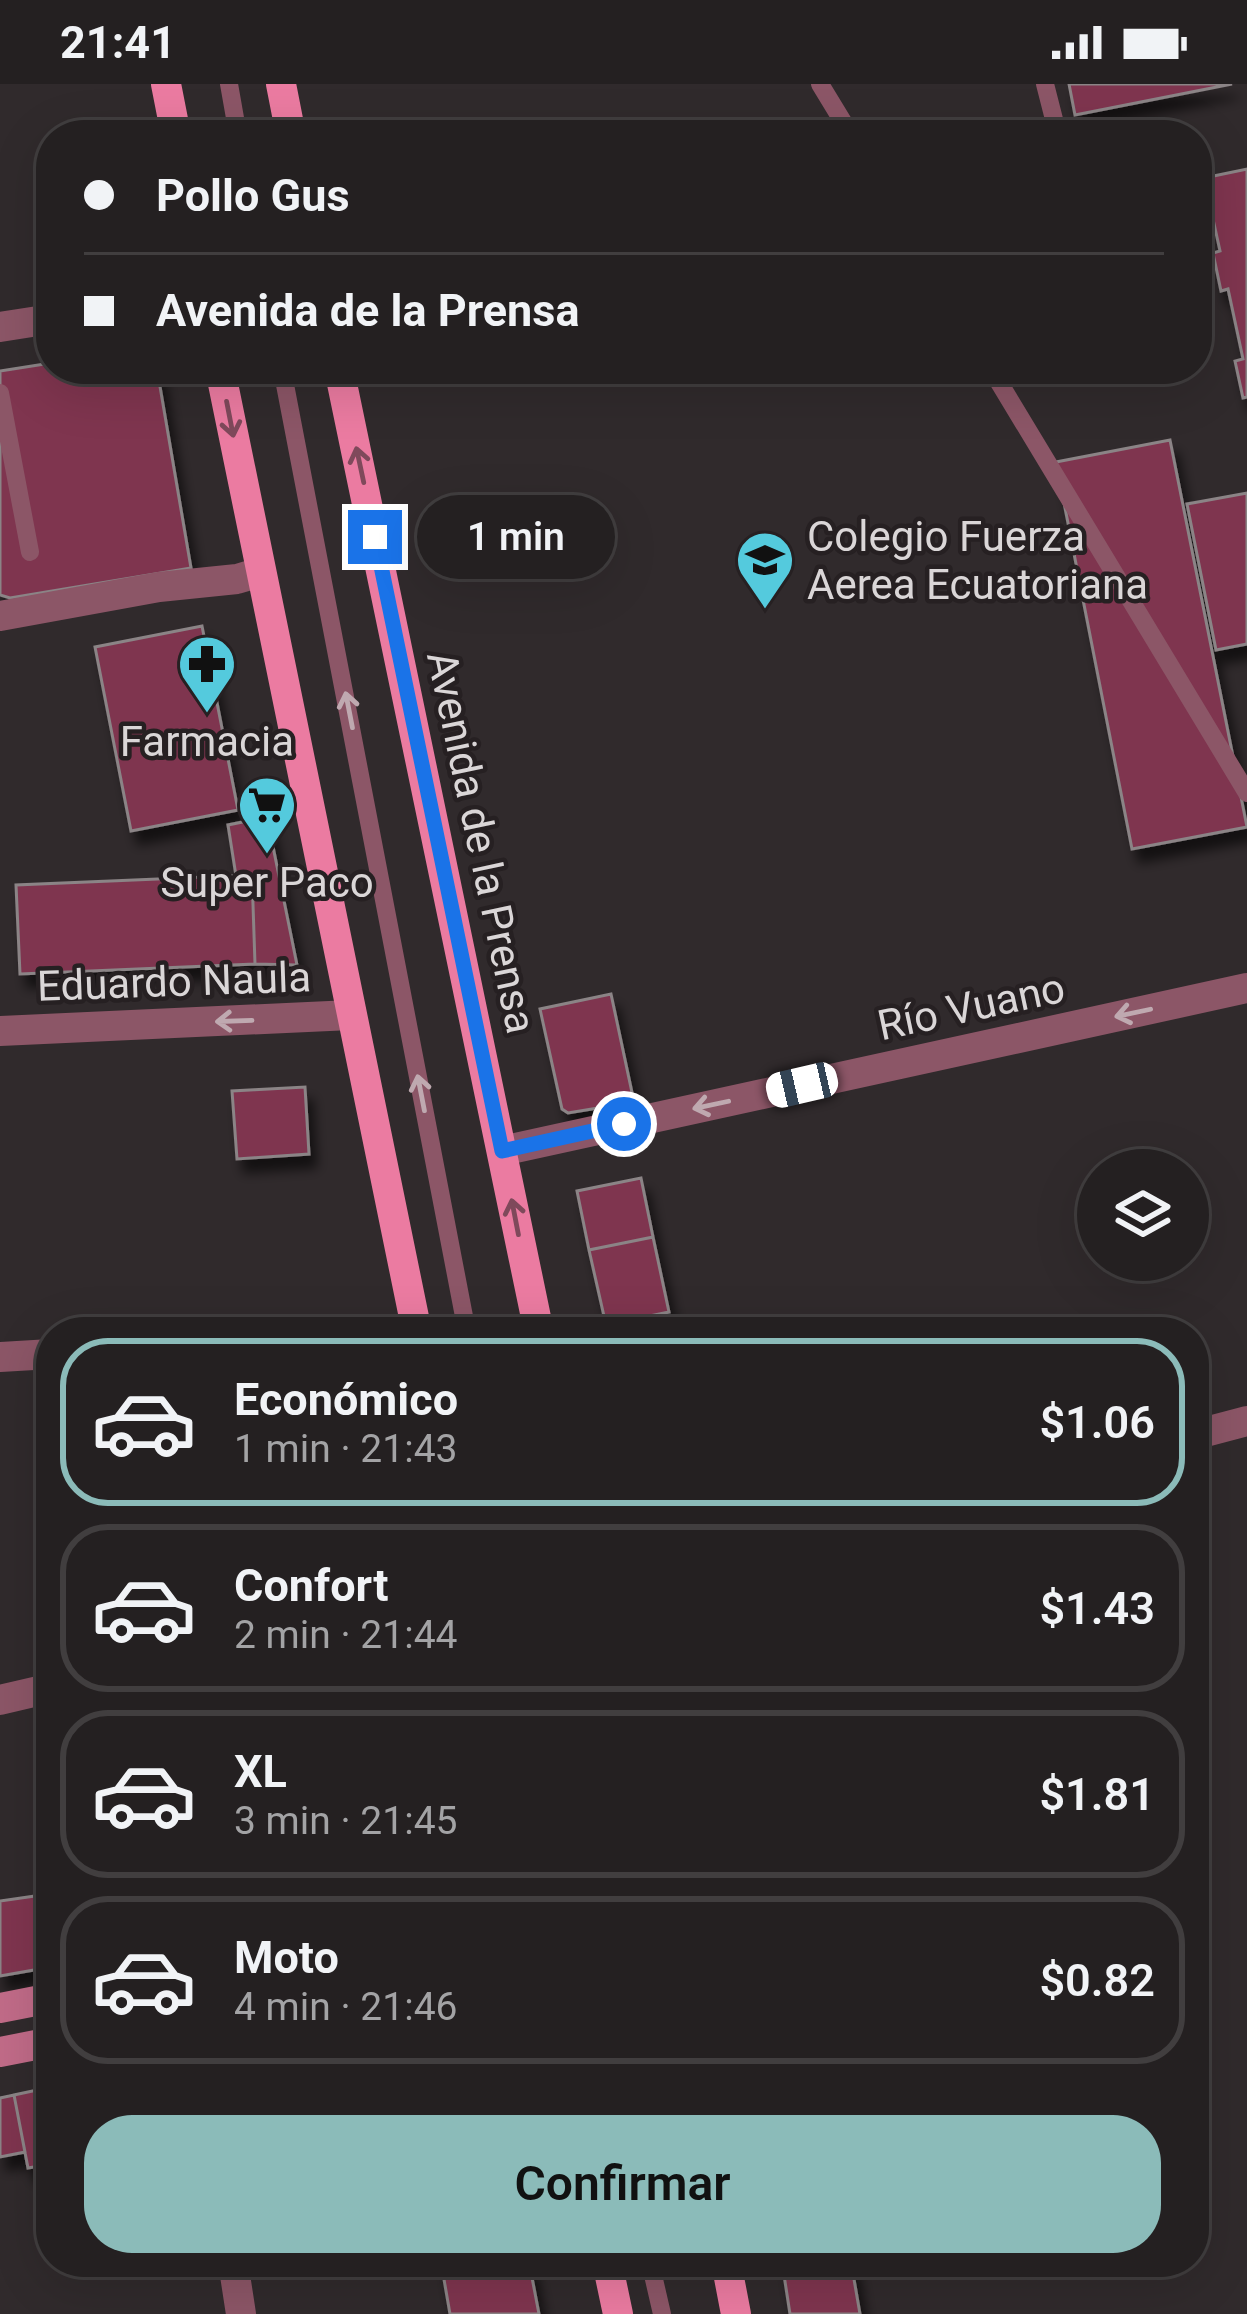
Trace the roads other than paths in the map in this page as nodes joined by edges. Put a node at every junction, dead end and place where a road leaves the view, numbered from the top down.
1 (166, 84) edge
2 (229, 84) edge
3 (281, 84) edge
4 (820, 84) edge
5 (1045, 84) edge
6 (173, 120) edge
7 (235, 120) edge
8 (288, 120) edge
9 (841, 120) edge
10 (1054, 120) edge
11 (36, 321) edge
12 (0, 327) edge
13 (223, 384) edge
14 (285, 384) edge
15 (342, 384) edge
16 (1001, 384) edge
17 (0, 392) edge
18 (30, 552) dead end
19 (260, 572) junction
20 (0, 616) edge
21 (1247, 794) edge
22 (1247, 988) edge
23 (351, 1016) junction
24 (0, 1031) edge
25 (502, 1151) junction
26 (414, 1317) edge
27 (463, 1317) edge
28 (536, 1317) edge
29 (36, 1355) edge
30 (0, 1357) edge
31 (1247, 1421) edge
32 (1209, 1431) edge
33 (36, 1692) edge
34 (0, 1700) edge
35 (36, 2001) edge
36 (0, 2008) edge
37 (36, 2045) edge
38 (0, 2052) edge
39 (235, 2277) edge
40 (610, 2277) edge
41 (653, 2277) edge
42 (729, 2277) edge
43 (241, 2314) edge
44 (618, 2314) edge
45 (662, 2314) edge
46 (736, 2314) edge

1 - 6 main road
2 - 7 lane
3 - 8 main road
4 - 9 lane
5 - 10 lane
11 - 12 street
13 -> 19 main road
27 -> 14 lane
25 -> 15 main road, Avenida de la Prensa
16 - 21 lane
17 - 18 lane
19 - 20 street
19 - 23 main road
22 -> 25 street, Río Vuano
23 -> 24 street, Eduardo Naula
23 - 26 main road
28 -> 25 main road, Avenida de la Prensa
29 - 30 street
31 - 32 street
33 - 34 street
35 - 36 main road
37 - 38 main road
39 - 43 street
40 - 44 main road
41 - 45 lane
42 - 46 main road

